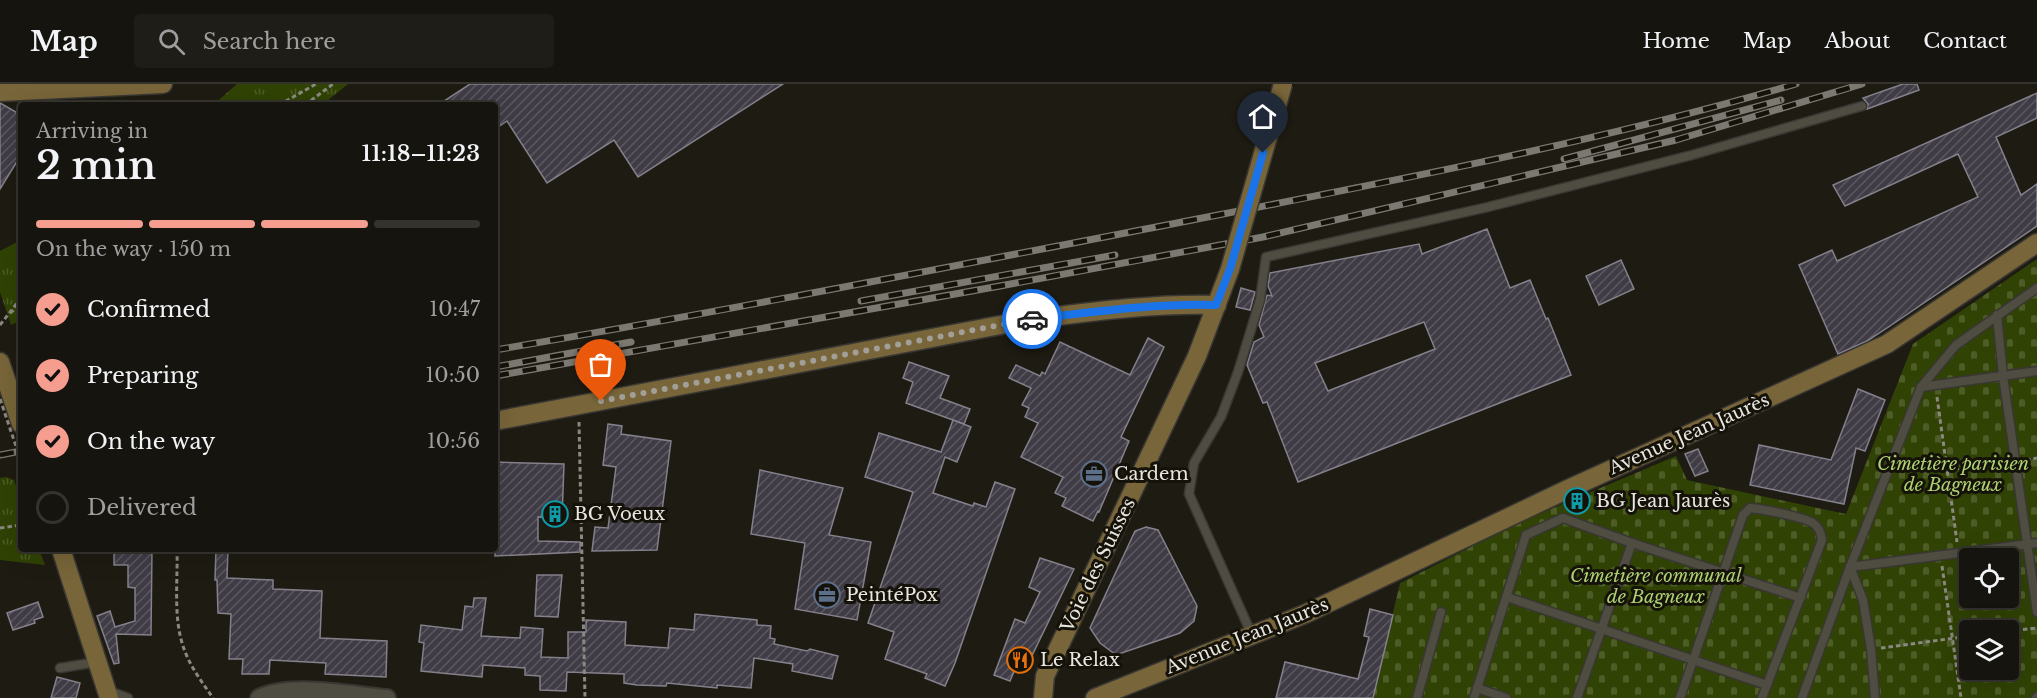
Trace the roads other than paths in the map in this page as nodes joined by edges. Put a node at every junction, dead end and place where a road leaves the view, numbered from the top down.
1 (162, 84) edge
2 (1283, 84) edge
3 (0, 92) edge
4 (1862, 106) dead end
5 (2037, 243) edge
6 (2037, 288) edge
7 (1216, 305) junction
8 (1997, 315) junction
9 (0, 362) edge
10 (2037, 371) edge
11 (2003, 376) junction
12 (1921, 387) junction
13 (18, 415) edge
14 (498, 420) edge
15 (1632, 543) junction
16 (2032, 543) edge
17 (62, 552) edge
18 (1850, 567) junction
19 (1723, 573) junction
20 (1507, 597) junction
21 (1801, 598) junction
22 (1441, 612) dead end
23 (2037, 612) edge
24 (1602, 630) junction
25 (1252, 635) junction
26 (1692, 660) junction
27 (97, 662) junction
28 (60, 668) dead end
29 (1767, 685) junction
30 (1477, 688) junction
31 (108, 694) edge
32 (128, 698) edge
33 (259, 698) edge
34 (387, 698) edge
35 (1043, 698) edge
36 (1095, 698) edge
37 (1417, 698) edge
38 (1474, 698) edge
39 (1506, 698) edge
40 (1577, 698) edge
41 (1680, 698) edge
42 (1762, 698) edge
43 (1802, 698) edge
44 (1875, 698) edge

1 - 3 street
2 - 7 street, Voie des Suisses, bridge
4 - 25 lane
5 - 25 street, Avenue Jean Jaurès
6 - 8 lane
7 - 14 street
7 - 35 street, Voie des Suisses
8 - 11 lane
8 - 12 lane
9 - 13 street
10 - 11 lane
11 - 12 lane
11 - 16 lane
12 - 18 lane
15 - 19 lane
15 - 20 lane
15 - 24 lane
16 - 18 lane
16 - 23 lane
17 - 27 street
18 - 43 lane
18 - 44 lane
19 - 21 lane
19 - 21 lane
19 - 26 lane
20 - 24 lane
20 - 30 lane
21 - 29 lane
22 - 37 lane
24 - 26 lane
24 - 40 lane
25 - 36 street, Avenue Jean Jaurès
26 - 29 lane
26 - 41 lane
27 - 28 lane
27 - 31 street
29 - 42 lane
30 - 38 lane
30 - 39 lane
31 - 32 lane
33 - 34 street

